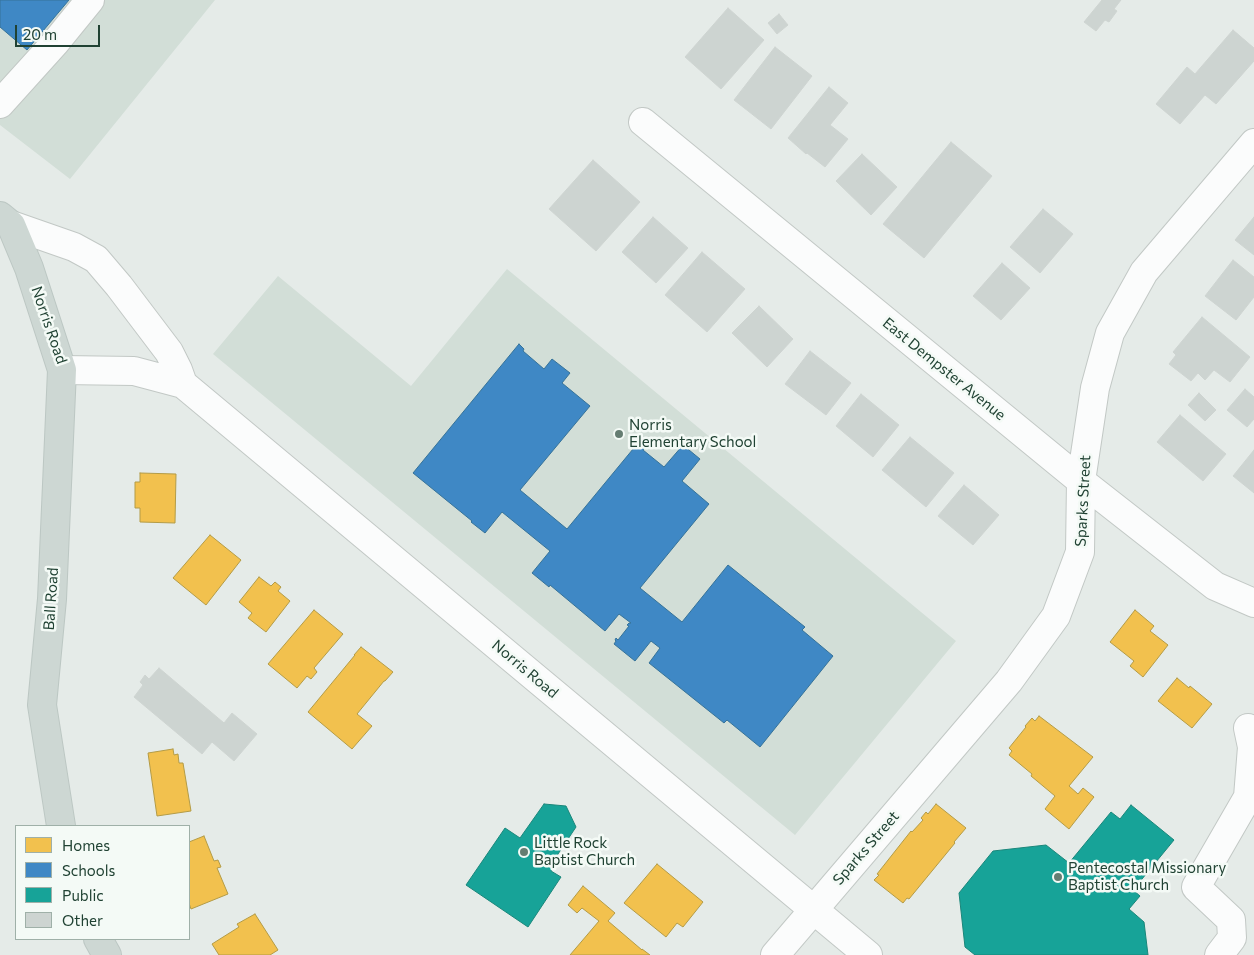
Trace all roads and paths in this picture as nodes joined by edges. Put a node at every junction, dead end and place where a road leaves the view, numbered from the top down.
1 (90, 0) edge
2 (0, 104) edge
3 (643, 122) dead end
4 (1254, 142) edge
5 (6, 220) edge
6 (62, 370) junction
7 (182, 384) junction
8 (1081, 481) junction
9 (1254, 603) edge
10 (1248, 728) dead end
11 (61, 825) edge
12 (814, 909) junction
13 (99, 940) edge
14 (107, 955) edge
15 (775, 955) edge
16 (868, 955) edge
17 (1219, 955) edge

1 - 2 street
3 - 8 street, East Dempster Avenue
4 - 8 street, Sparks Street
5 - 6 main road, Norris Road
5 - 7 street, Norris Road
6 - 7 street, Norris Road
6 - 11 main road, Ball Road
7 - 12 street, Norris Road
8 - 9 street, East Dempster Avenue
8 - 12 street, Sparks Street
10 - 17 street
12 - 15 street, Sparks Street
12 - 16 street, Norris Road
13 - 14 main road

